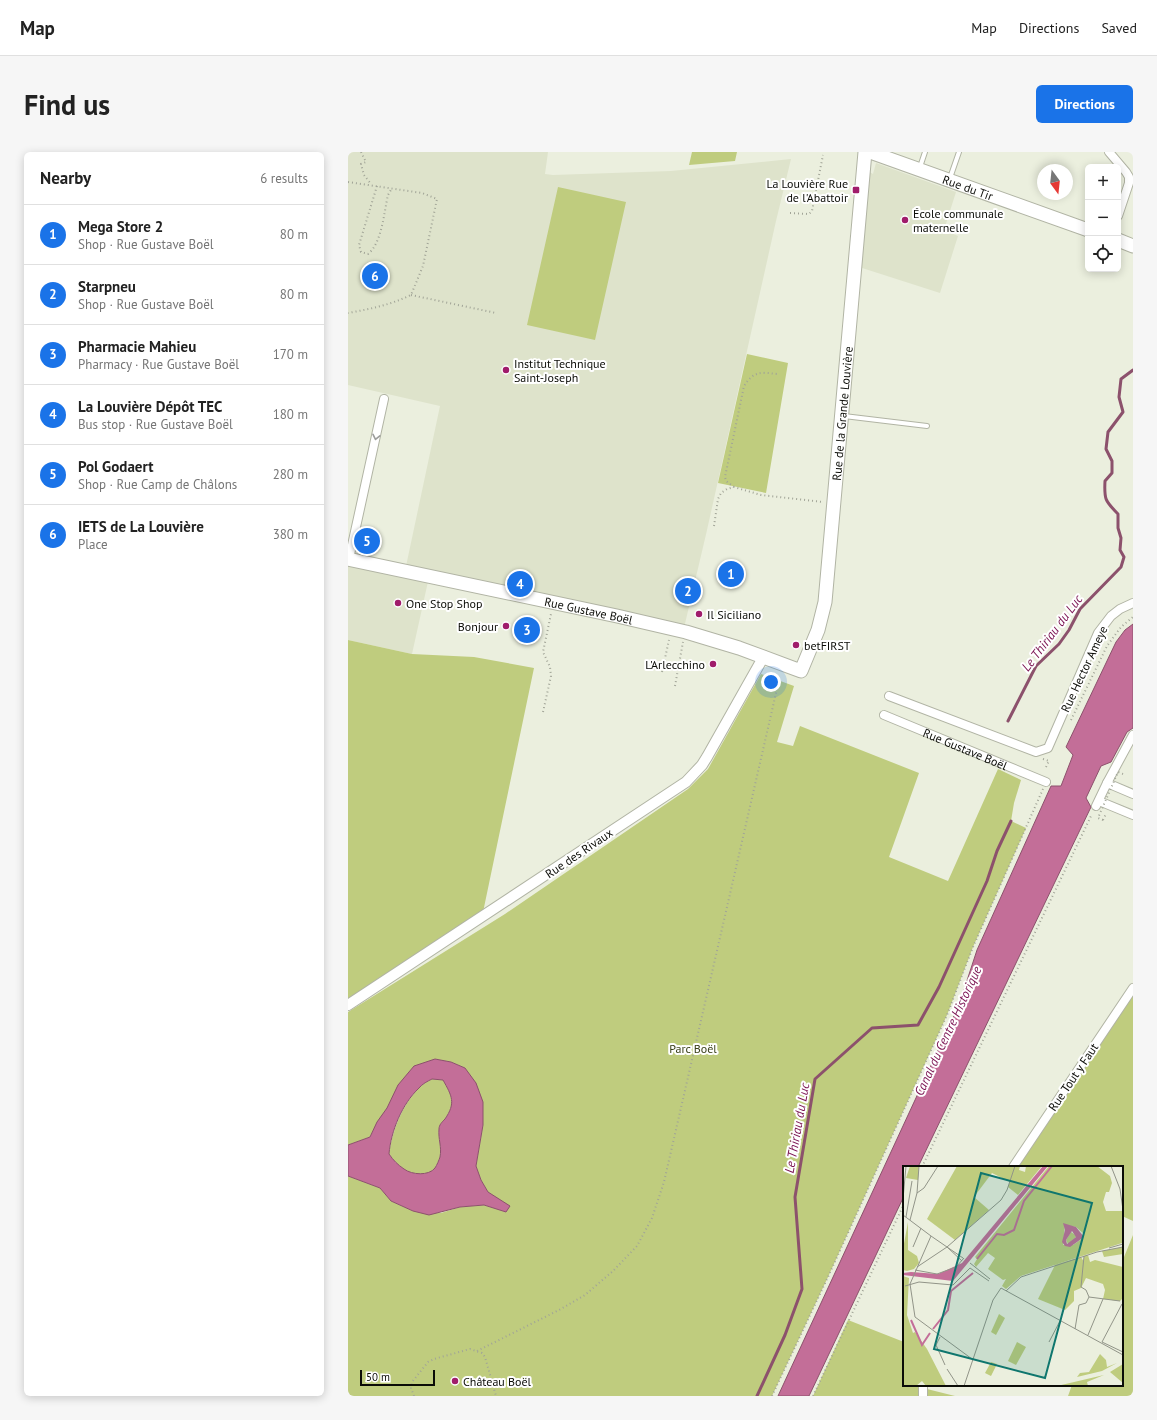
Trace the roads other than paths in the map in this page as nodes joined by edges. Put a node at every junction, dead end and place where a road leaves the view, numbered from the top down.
1 (865, 152) edge
2 (870, 152) edge
3 (925, 152) edge
4 (959, 152) edge
5 (1109, 152) edge
6 (919, 170) junction
7 (949, 180) junction
8 (1121, 207) edge
9 (1085, 229) edge
10 (1121, 241) edge
11 (1133, 246) edge
12 (384, 399) dead end
13 (842, 416) junction
14 (927, 426) dead end
15 (349, 559) edge
16 (1133, 603) edge
17 (764, 656) junction
18 (801, 671) joint
19 (889, 696) dead end
20 (884, 716) dead end
21 (1133, 735) edge
22 (1048, 748) joint
23 (1046, 782) road end
24 (1107, 783) junction
25 (1133, 794) edge
26 (1133, 815) edge
27 (1133, 988) edge
28 (348, 1005) edge
29 (1014, 1166) edge

1 - 13 main road, Rue de la Grande Louvière
2 - 6 main road, Rue du Tir
3 - 6 lane
4 - 7 lane
5 - 8 street
6 - 7 main road, Rue du Tir
7 - 9 main road, Rue du Tir
10 - 11 main road
12 -> 15 street
13 - 14 lane
13 - 18 main road, Rue de la Grande Louvière
15 - 17 main road, Rue Gustave Boël
16 - 22 street, Rue Hector Ameye
17 - 18 main road, Rue Gustave Boël
17 - 28 street, Rue des Rivaux
19 - 22 street, Rue Gustave Boël
20 - 23 street, Rue Gustave Boël
21 - 24 street
24 - 25 street
24 - 26 street
27 - 29 street, Rue Tout y Faut

